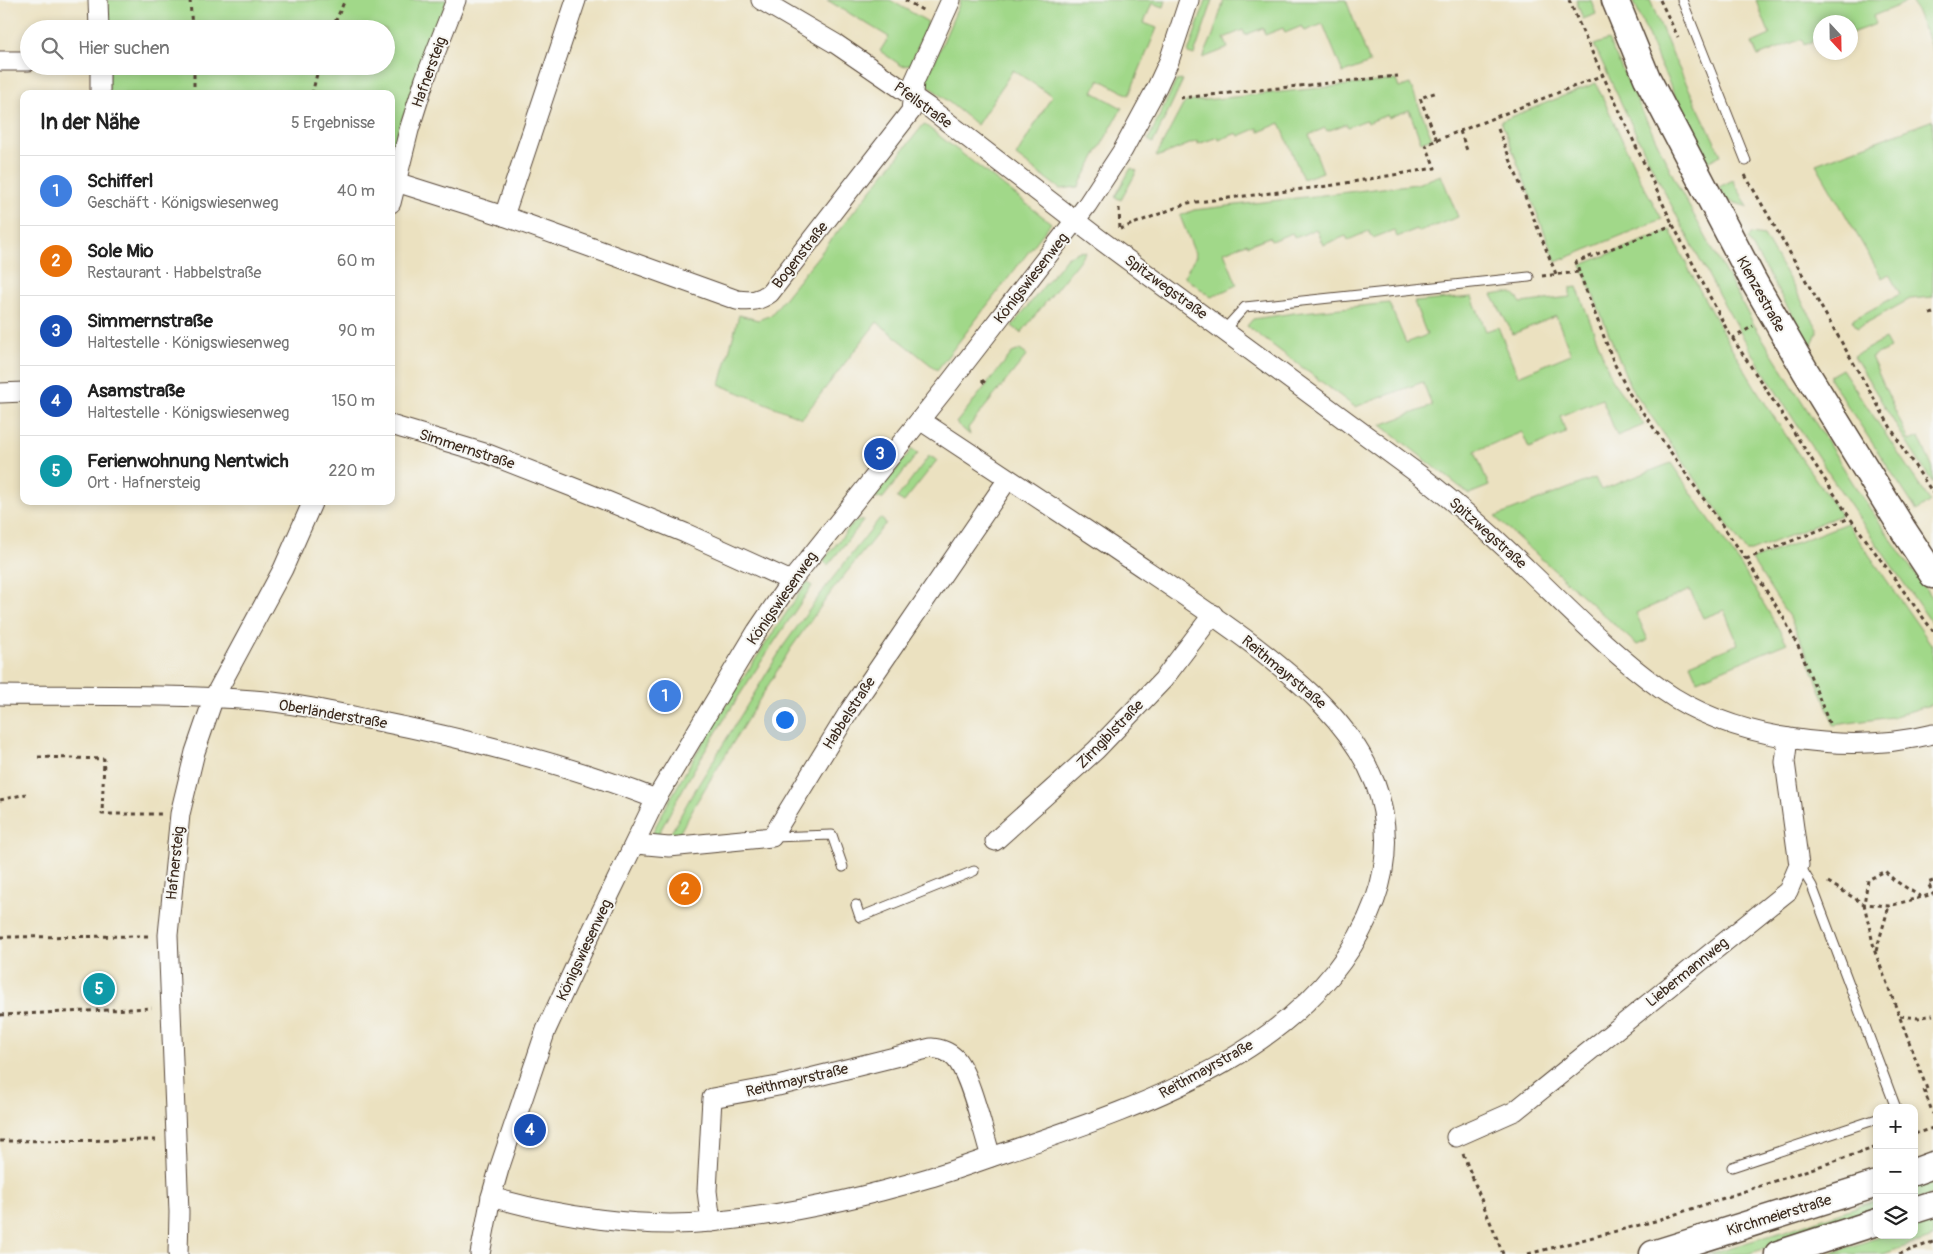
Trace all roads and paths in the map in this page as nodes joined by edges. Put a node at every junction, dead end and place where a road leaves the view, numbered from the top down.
1 (98, 0) edge
2 (190, 0) edge
3 (345, 0) edge
4 (456, 0) edge
5 (576, 0) edge
6 (761, 0) edge
7 (951, 0) edge
8 (1189, 0) edge
9 (1569, 0) edge
10 (1615, 0) edge
11 (1660, 0) edge
12 (1682, 0) edge
13 (99, 20) edge
14 (191, 20) edge
15 (336, 20) edge
16 (1682, 44) dead end
17 (0, 61) edge
18 (20, 61) edge
19 (100, 75) edge
20 (194, 75) edge
21 (317, 75) edge
22 (1603, 75) junction
23 (1398, 76) dead end
24 (100, 90) edge
25 (194, 90) edge
26 (313, 90) edge
27 (1437, 92) dead end
28 (912, 96) junction
29 (1180, 98) dead end
30 (1498, 129) dead end
31 (1460, 131) junction
32 (1437, 140) junction
33 (1468, 153) dead end
34 (1746, 161) dead end
35 (1744, 172) dead end
36 (396, 182) junction
37 (395, 186) edge
38 (1120, 208) dead end
39 (504, 216) junction
40 (1077, 220) junction
41 (1674, 225) junction
42 (1120, 229) junction
43 (1120, 236) dead end
44 (1579, 272) junction
45 (1556, 274) junction
46 (1530, 277) joint
47 (1224, 330) junction
48 (20, 392) edge
49 (0, 393) edge
50 (920, 420) junction
51 (395, 426) edge
52 (1008, 479) junction
53 (1933, 493) edge
54 (311, 505) edge
55 (1850, 518) junction
56 (1746, 559) junction
57 (1933, 575) edge
58 (791, 581) junction
59 (1212, 614) junction
60 (1933, 631) edge
61 (0, 695) edge
62 (214, 697) junction
63 (1832, 728) dead end
64 (1933, 734) edge
65 (1788, 738) junction
66 (38, 757) dead end
67 (26, 794) dead end
68 (656, 799) junction
69 (0, 800) edge
70 (180, 814) junction
71 (772, 837) junction
72 (995, 841) dead end
73 (636, 844) junction
74 (1800, 865) junction
75 (843, 867) dead end
76 (974, 871) dead end
77 (1933, 881) edge
78 (1933, 894) edge
79 (1921, 897) junction
80 (1864, 904) junction
81 (856, 905) dead end
82 (1889, 906) junction
83 (168, 936) junction
84 (0, 937) edge
85 (1875, 952) junction
86 (170, 1007) junction
87 (0, 1015) edge
88 (1933, 1015) edge
89 (1900, 1016) junction
90 (1894, 1104) edge
91 (1933, 1114) edge
92 (1873, 1120) edge
93 (1933, 1128) edge
94 (1918, 1133) edge
95 (1456, 1137) joint
96 (176, 1140) junction
97 (0, 1141) edge
98 (1873, 1148) edge
99 (991, 1157) junction
100 (1933, 1165) edge
101 (1732, 1167) dead end
102 (1918, 1171) edge
103 (1873, 1185) edge
104 (491, 1197) junction
105 (1933, 1204) edge
106 (1918, 1209) edge
107 (711, 1222) junction
108 (1873, 1223) edge
109 (1933, 1242) edge
110 (178, 1254) edge
111 (480, 1254) edge
112 (1503, 1254) edge
113 (1528, 1254) edge
114 (1653, 1254) edge
115 (1778, 1254) edge
116 (1899, 1254) edge

1 - 13 street
2 - 14 path
3 - 15 path
4 - 36 street, Hafnersteig
5 - 39 street
6 - 28 street, Pfeilstraße
7 - 28 street, Bogenstraße
8 - 40 street, Königswiesenweg
9 - 22 path
10 - 57 street, Klenzestraße
11 - 16 path
12 - 34 lane
17 - 18 street
19 - 24 street
20 - 25 path
21 - 26 path
22 - 31 path
22 - 41 path
23 - 29 path
27 - 32 path
28 - 39 street, Bogenstraße
28 - 40 street, Pfeilstraße
30 - 45 path
31 - 32 path
31 - 33 path
32 - 42 path
35 - 53 path
36 - 37 street, Hafnersteig
36 - 39 street, Bogenstraße
38 - 42 path
40 - 47 street, Spitzwegstraße
40 - 50 street, Königswiesenweg
41 - 44 path
41 - 55 path
42 - 43 path
44 - 45 path
44 - 56 path
45 - 46 path
46 - 47 lane
47 - 65 street, Spitzwegstraße
48 - 49 street
50 - 52 street, Reithmayrstraße
50 - 58 street, Königswiesenweg
51 - 58 street, Simmernstraße
52 - 59 street, Reithmayrstraße
52 - 71 street, Habbelstraße
54 - 62 street, Hafnersteig
55 - 56 path
55 - 60 path
56 - 63 path
58 - 68 street, Königswiesenweg
59 - 72 street, Zirngiblstraße
59 - 99 street, Reithmayrstraße
61 - 62 street, Oberländerstraße
62 - 68 street, Oberländerstraße
62 - 70 street, Hafnersteig
64 - 65 street, Spitzwegstraße
65 - 74 street
66 - 70 path
67 - 69 path
68 - 73 street, Königswiesenweg
70 - 83 street, Hafnersteig
71 - 73 street
71 - 75 lane
73 - 104 street, Königswiesenweg
74 - 80 path
74 - 90 lane
74 - 95 street, Liebermannweg
76 - 81 lane
77 - 78 path
78 - 79 path
79 - 80 path
79 - 82 path
80 - 82 path
80 - 85 path
82 - 85 path
83 - 84 path
83 - 86 street, Hafnersteig
85 - 89 path
86 - 87 path
86 - 96 street, Hafnersteig
88 - 89 path
89 - 91 path
92 - 101 lane
93 - 94 path
95 - 112 path
96 - 97 path
96 - 110 street, Hafnersteig
98 - 113 path
99 - 107 street, Reithmayrstraße
99 - 107 street, Reithmayrstraße
100 - 102 street
103 - 114 street, Kirchmeierstraße
104 - 107 street, Reithmayrstraße
104 - 111 street, Königswiesenweg
105 - 106 street
108 - 115 street
109 - 116 path

